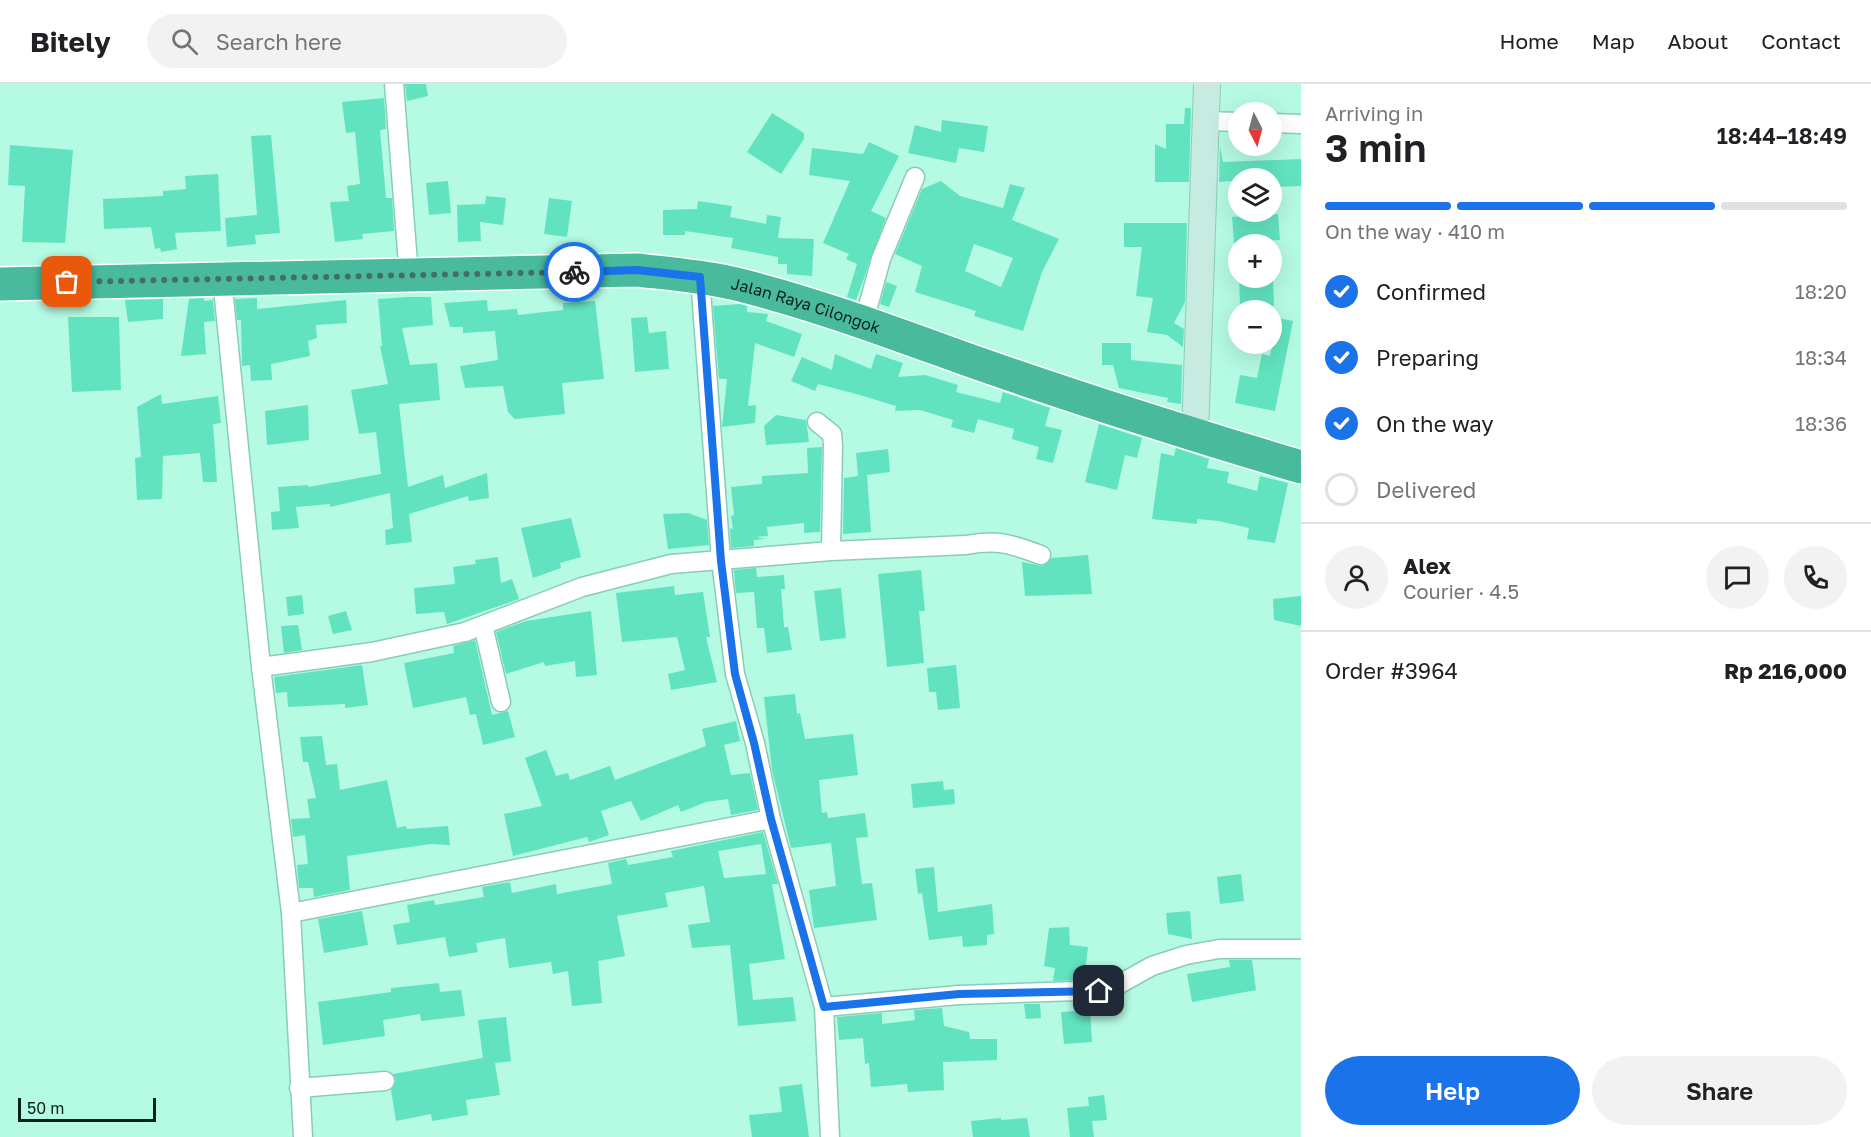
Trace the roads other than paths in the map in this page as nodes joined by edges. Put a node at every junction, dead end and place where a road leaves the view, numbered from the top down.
1 (394, 84) edge
2 (1207, 84) edge
3 (1206, 121) junction
4 (1228, 122) edge
5 (1282, 123) edge
6 (1301, 124) edge
7 (915, 177) dead end
8 (409, 276) junction
9 (700, 277) junction
10 (222, 278) junction
11 (0, 284) edge
12 (864, 321) junction
13 (817, 422) dead end
14 (1195, 435) junction
15 (1301, 467) edge
16 (831, 551) junction
17 (1041, 555) dead end
18 (721, 561) junction
19 (483, 625) junction
20 (261, 667) junction
21 (501, 702) dead end
22 (771, 819) junction
23 (291, 913) junction
24 (1301, 949) edge
25 (824, 1007) junction
26 (385, 1082) dead end
27 (299, 1088) junction
28 (303, 1137) edge
29 (830, 1137) edge

1 - 8 street
2 - 3 street
3 - 4 street
3 - 14 street
5 - 6 street
7 - 12 street
8 - 9 highway, Jalan Raya Cilongok
8 - 10 highway, Jalan Raya Cilongok
9 - 12 highway, Jalan Raya Cilongok
9 - 18 street
10 - 11 highway, Jalan Raya Cilongok
10 - 20 street
12 - 14 highway, Jalan Raya Cilongok
13 - 16 street
14 - 15 highway, Jalan Raya Cilongok
16 - 17 street
16 - 18 street
18 - 19 street
18 - 22 street
19 - 20 street
19 - 21 street
20 - 23 street
22 - 23 street
22 - 25 street
23 - 27 street
24 - 25 street
25 - 29 street
26 - 27 street
27 - 28 street

